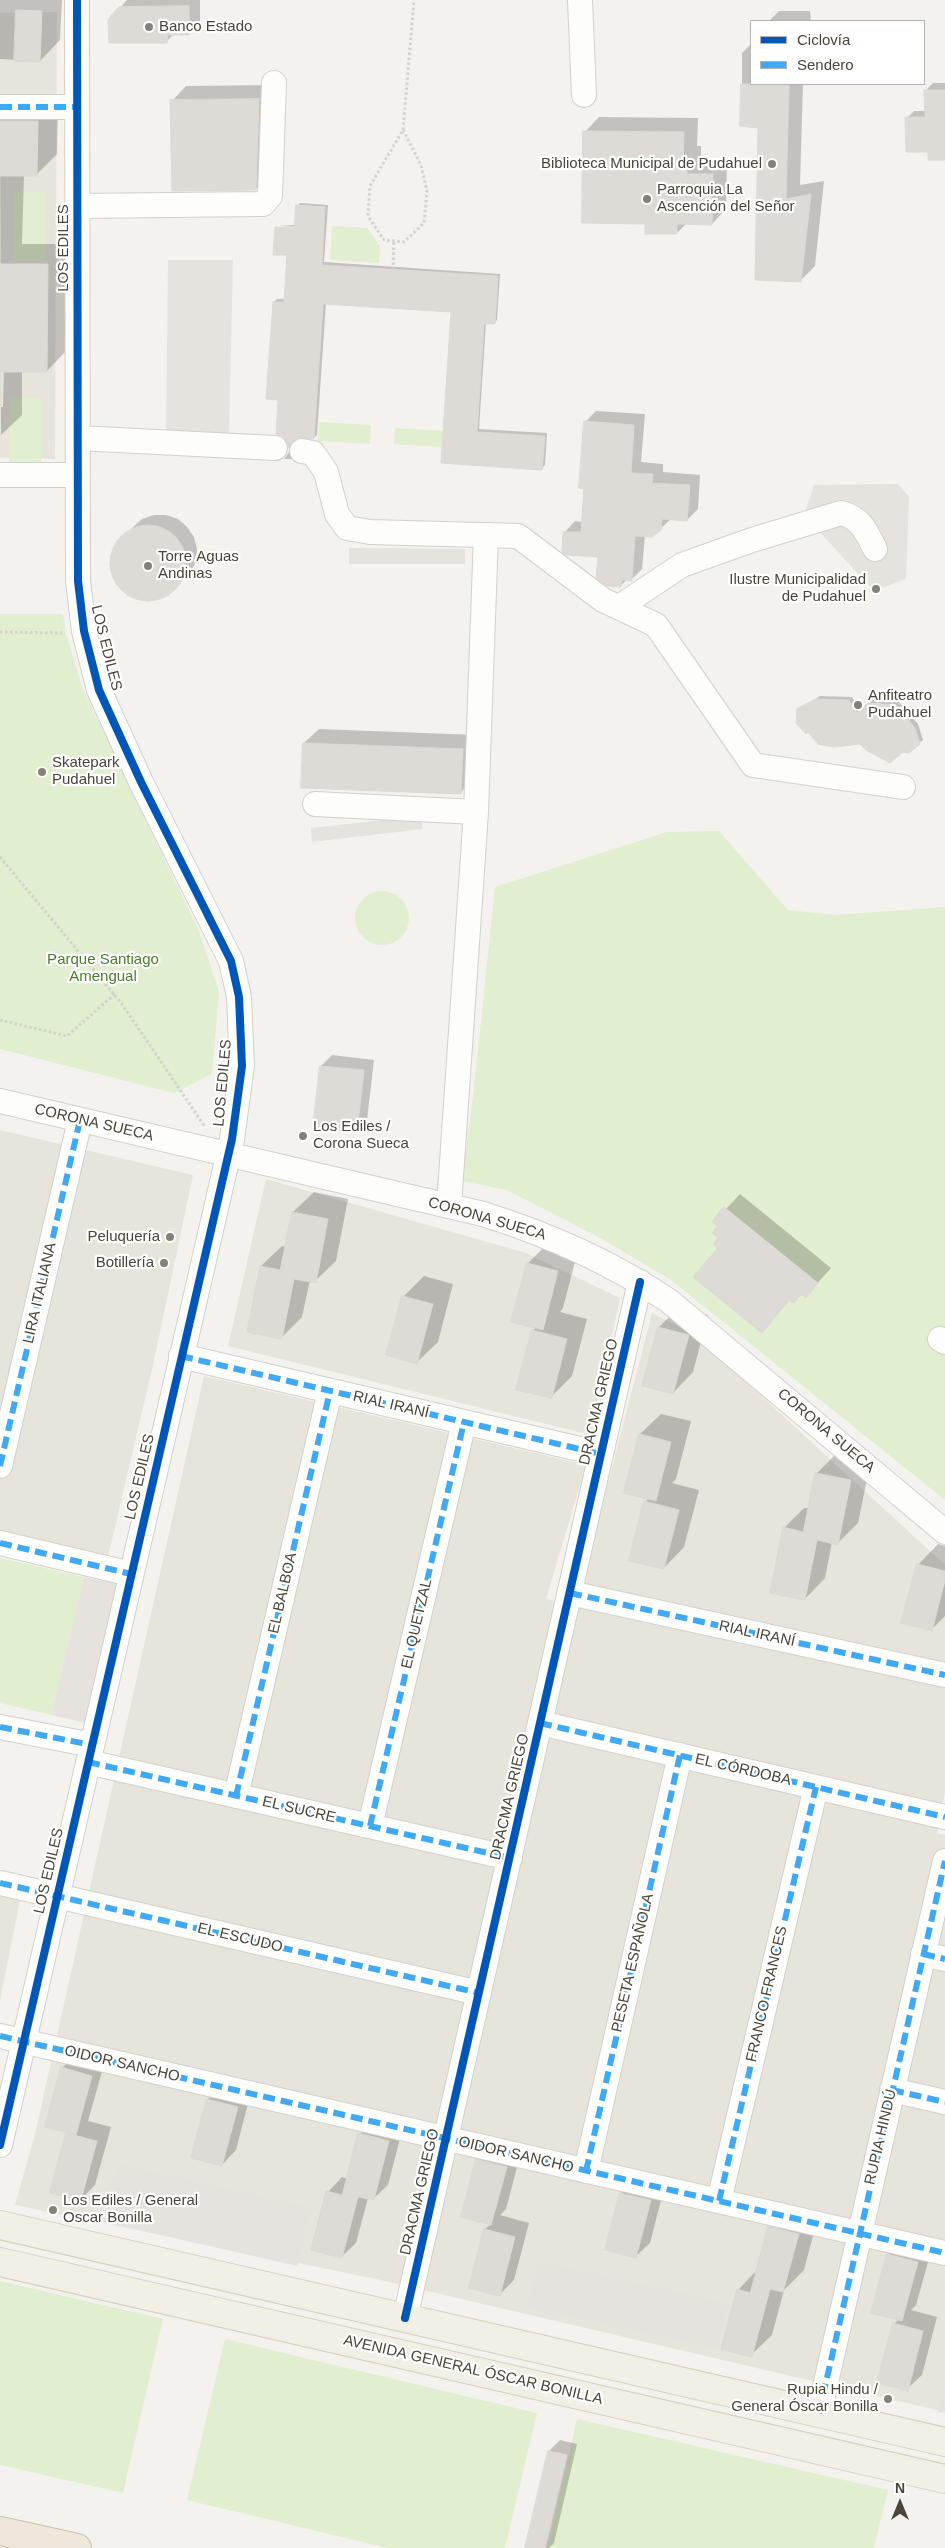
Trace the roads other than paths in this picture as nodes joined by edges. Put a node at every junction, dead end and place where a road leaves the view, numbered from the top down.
1 (77, 0) edge
2 (580, 0) edge
3 (274, 83) dead end
4 (584, 95) dead end
5 (0, 106) edge
6 (77, 107) junction
7 (78, 206) junction
8 (78, 438) junction
9 (275, 448) dead end
10 (302, 451) dead end
11 (0, 475) edge
12 (78, 475) junction
13 (486, 535) junction
14 (875, 549) dead end
15 (619, 607) junction
16 (903, 787) dead end
17 (315, 804) dead end
18 (476, 812) junction
19 (0, 1102) edge
20 (80, 1120) junction
21 (228, 1154) junction
22 (449, 1206) junction
23 (640, 1282) junction
24 (181, 1356) junction
25 (330, 1391) junction
26 (464, 1422) junction
27 (601, 1454) junction
28 (0, 1466) edge
29 (945, 1532) edge
30 (0, 1543) edge
31 (131, 1574) junction
32 (570, 1593) junction
33 (945, 1676) edge
34 (540, 1723) junction
35 (0, 1727) edge
36 (90, 1754) junction
37 (680, 1756) junction
38 (816, 1787) junction
39 (236, 1796) junction
40 (945, 1817) edge
41 (370, 1826) junction
42 (510, 1858) junction
43 (945, 1861) edge
44 (0, 1883) edge
45 (57, 1896) junction
46 (934, 1956) edge
47 (479, 1993) junction
48 (0, 2036) edge
49 (24, 2041) junction
50 (892, 2090) junction
51 (945, 2102) edge
52 (446, 2138) junction
53 (0, 2146) edge
54 (586, 2171) junction
55 (719, 2201) junction
56 (0, 2225) edge
57 (859, 2233) junction
58 (945, 2253) edge
59 (0, 2262) edge
60 (405, 2318) junction
61 (819, 2413) junction
62 (945, 2442) edge
63 (945, 2479) edge
64 (0, 2531) edge
65 (77, 2548) edge

1 - 6 street, LOS EDILES
2 - 4 street
3 - 7 street
5 - 6 street
6 - 7 street, LOS EDILES
7 - 8 street, LOS EDILES
8 - 9 street
8 - 12 street, LOS EDILES
10 - 13 street
11 - 12 street
12 - 21 street, LOS EDILES
13 - 15 street
13 - 18 street
14 - 15 street
15 - 16 street
17 - 18 street
18 - 22 street
19 - 20 street, CORONA SUECA
20 - 21 street, CORONA SUECA
20 - 28 street, LIRA ITALIANA
21 - 22 street, CORONA SUECA
21 - 24 street, LOS EDILES
22 - 23 street, CORONA SUECA
23 - 27 street, DRACMA GRIEGO
23 - 29 street, CORONA SUECA
24 - 25 street, RIAL IRANÍ
24 - 31 street, LOS EDILES
25 - 26 street, RIAL IRANÍ
25 - 39 street, EL BALBOA
26 - 27 street, RIAL IRANÍ
26 - 41 street, EL QUETZAL
27 - 32 street, DRACMA GRIEGO
30 - 31 street
31 - 36 street, LOS EDILES
32 - 33 street, RIAL IRANÍ
32 - 34 street, DRACMA GRIEGO
34 - 37 street, EL CÓRDOBA
34 - 42 street, DRACMA GRIEGO
35 - 36 street, EL SUCRE
36 - 39 street, EL SUCRE
36 - 45 street, LOS EDILES
37 - 38 street, EL CÓRDOBA
37 - 54 street, PESETA ESPAÑOLA
38 - 40 street, EL CÓRDOBA
38 - 55 street, FRANCO FRANCES
39 - 41 street, EL SUCRE
41 - 42 street, EL SUCRE
42 - 47 street, DRACMA GRIEGO
43 - 46 street, RUPIA HINDÚ
44 - 45 street, EL ESCUDO
45 - 47 street, EL ESCUDO
45 - 49 street, LOS EDILES
46 - 50 street, RUPIA HINDÚ
47 - 52 street, DRACMA GRIEGO
48 - 49 street, OIDOR SANCHO
49 - 52 street, OIDOR SANCHO
49 - 53 street, LOS EDILES
50 - 51 street
50 - 57 street, RUPIA HINDÚ
52 - 54 street, OIDOR SANCHO
52 - 60 street, DRACMA GRIEGO
54 - 55 street, OIDOR SANCHO
55 - 57 street, OIDOR SANCHO
56 - 60 main road
57 - 58 street, OIDOR SANCHO
57 - 61 street, RUPIA HINDÚ
59 - 63 main road, AVENIDA GENERAL ÓSCAR BONILLA
60 - 61 main road
61 - 62 main road
64 - 65 highway

